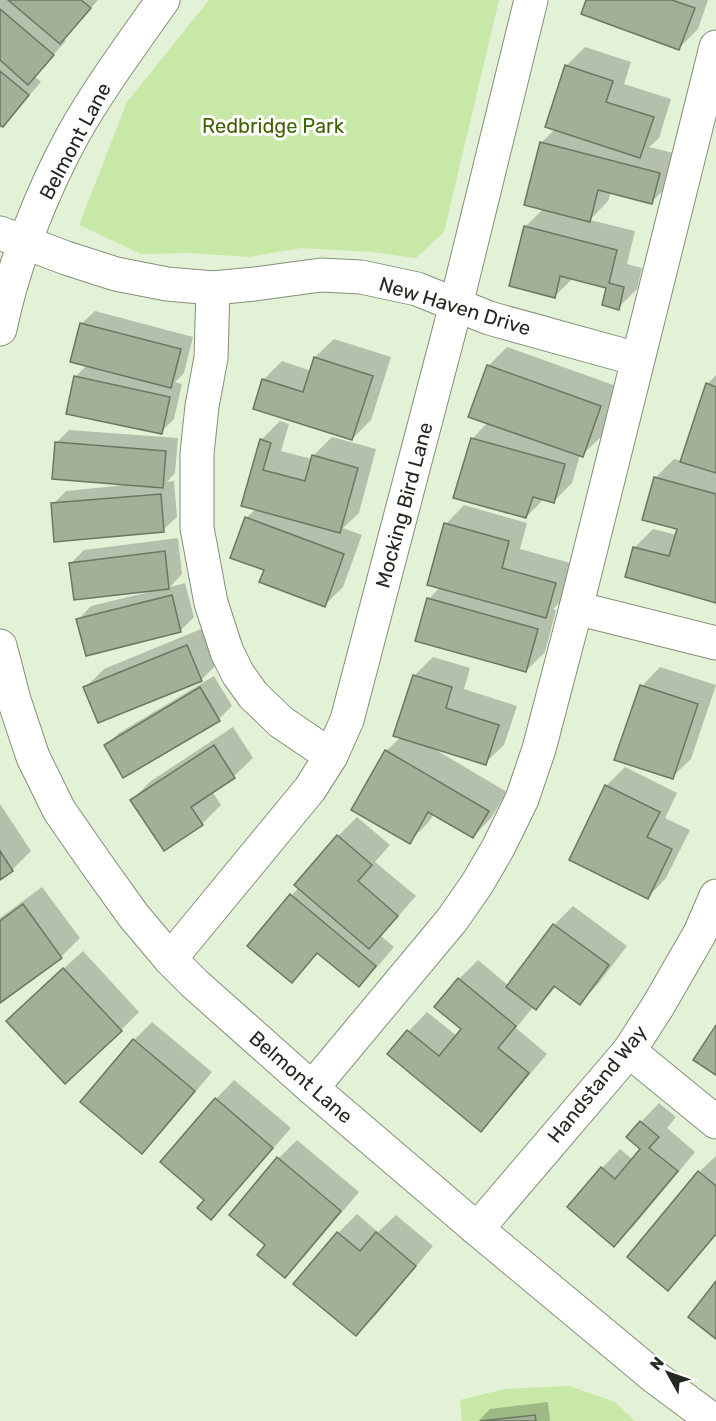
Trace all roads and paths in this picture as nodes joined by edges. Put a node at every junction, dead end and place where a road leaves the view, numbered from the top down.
1 (163, 0) edge
2 (531, 0) edge
3 (716, 47) edge
4 (13, 238) edge
5 (213, 288) junction
6 (456, 305) junction
7 (0, 329) edge
8 (638, 359) junction
9 (576, 608) junction
10 (716, 643) edge
11 (0, 646) edge
12 (331, 756) junction
13 (716, 896) edge
14 (170, 959) junction
15 (628, 1051) junction
16 (312, 1088) junction
17 (716, 1122) edge
18 (477, 1229) junction
19 (714, 1421) edge

1 - 4 street, Belmont Lane
2 - 6 street, Mocking Bird Lane
3 - 8 street
4 - 5 street, New Haven Drive
4 - 7 street, Belmont Lane
5 - 6 street, New Haven Drive
5 - 12 street
6 - 8 street, New Haven Drive
6 - 12 street, Mocking Bird Lane
8 - 9 street
9 - 10 street
9 - 16 street
11 - 14 street, Belmont Lane
12 - 14 street, Mocking Bird Lane
13 - 15 street, Handstand Way
14 - 16 street, Belmont Lane
15 - 17 street
15 - 18 street, Handstand Way
16 - 18 street, Belmont Lane
18 - 19 street, Belmont Lane

